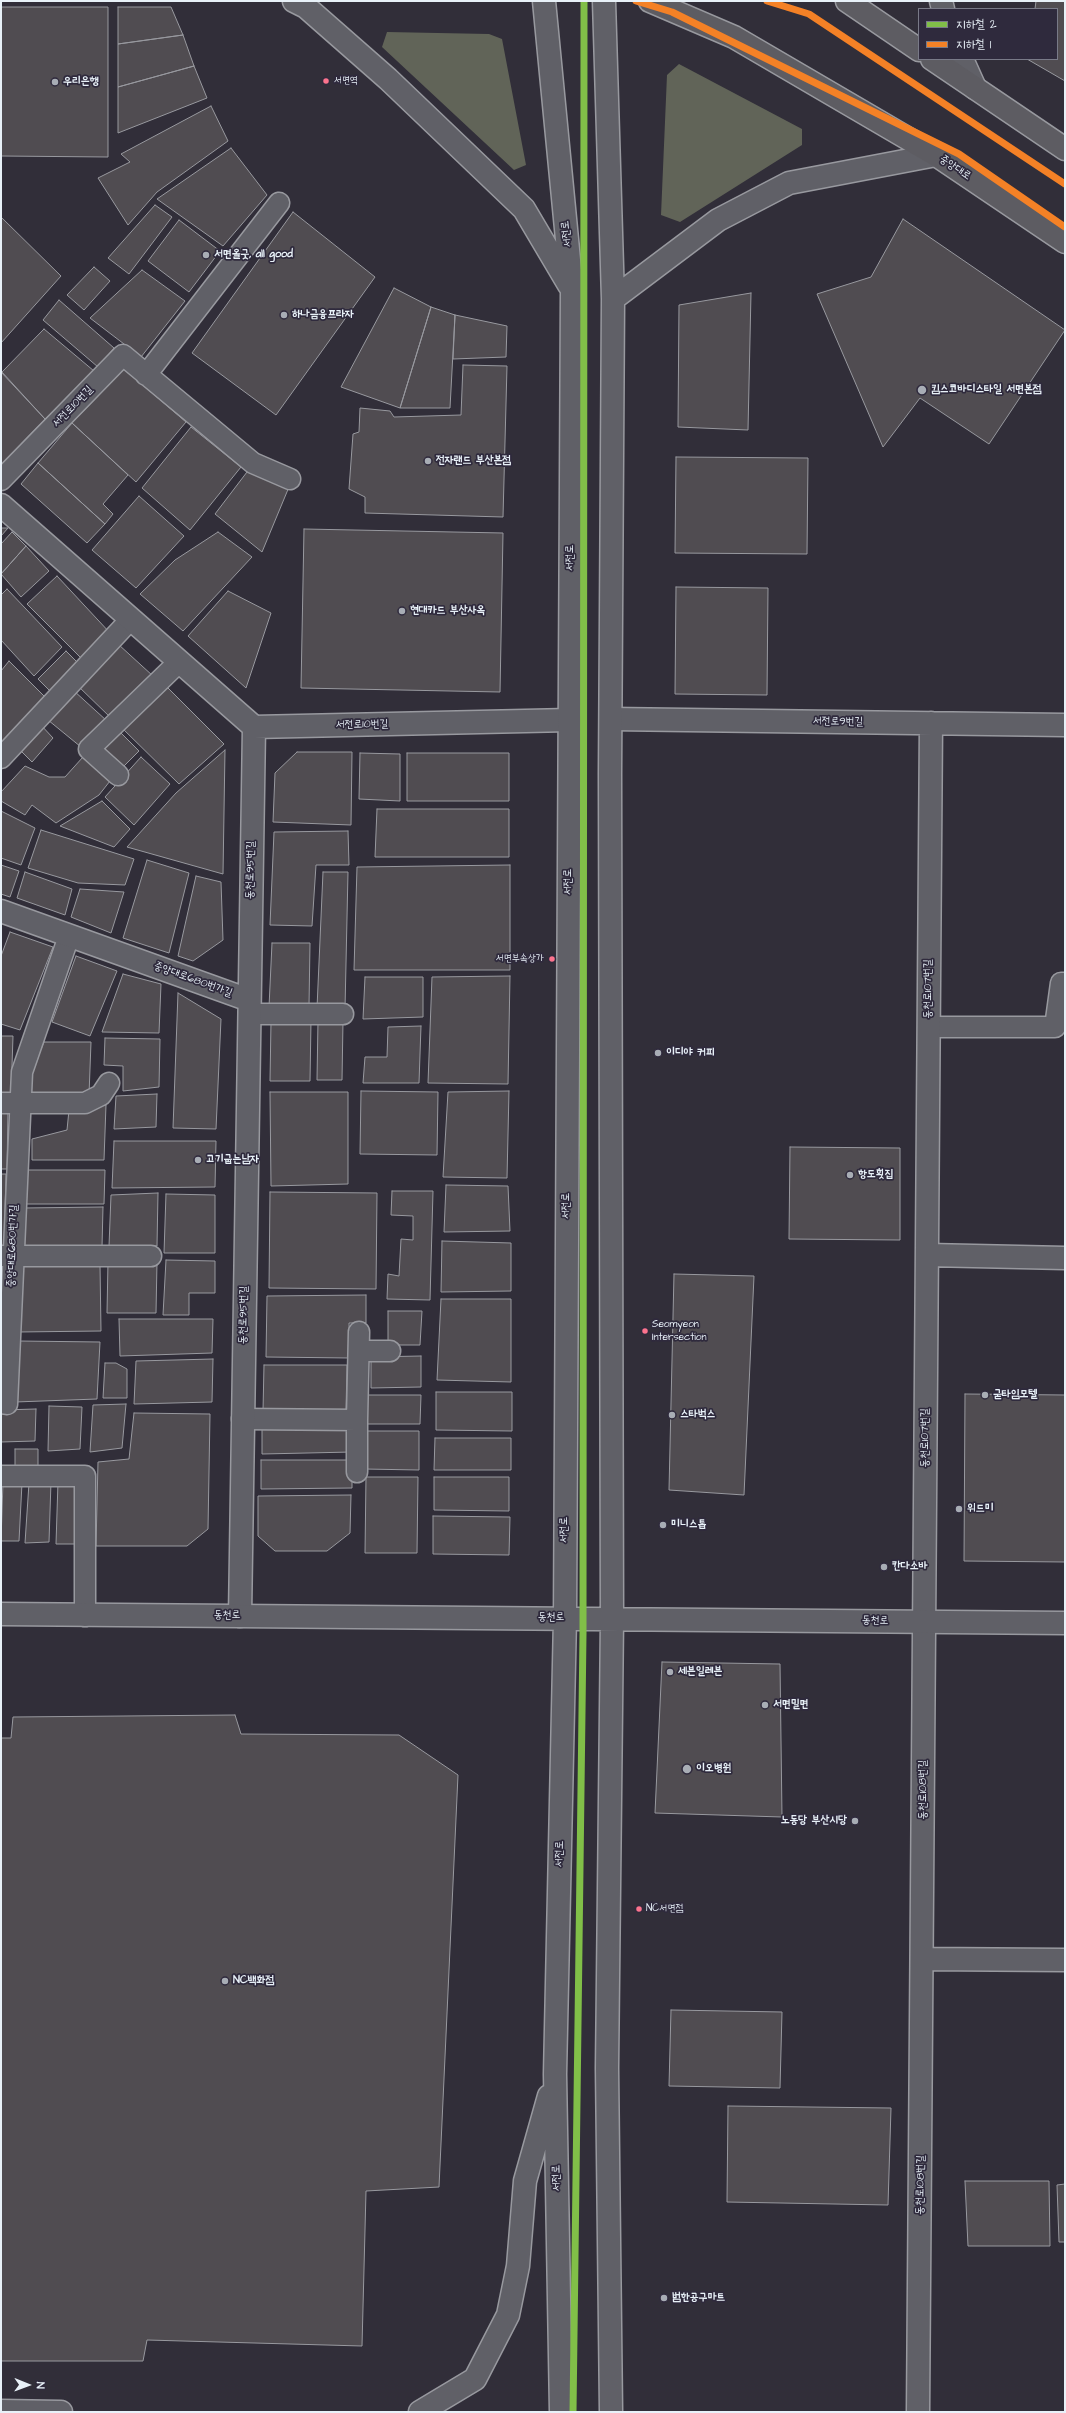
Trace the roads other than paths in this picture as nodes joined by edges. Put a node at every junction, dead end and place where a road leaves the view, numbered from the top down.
1 (294, 1) edge
2 (544, 1) edge
3 (604, 1) edge
4 (650, 1) edge
5 (847, 1) edge
6 (918, 49) edge
7 (933, 60) edge
8 (962, 60) edge
9 (975, 88) junction
10 (1065, 149) edge
11 (936, 155) junction
12 (279, 204) dead end
13 (1065, 242) edge
14 (572, 291) junction
15 (613, 299) junction
16 (146, 375) junction
17 (290, 479) dead end
18 (1, 480) edge
19 (1, 505) edge
20 (131, 620) junction
21 (179, 662) junction
22 (611, 719) junction
23 (570, 720) junction
24 (931, 723) junction
25 (1065, 725) edge
26 (254, 727) junction
27 (1, 758) edge
28 (118, 775) dead end
29 (1, 911) edge
30 (69, 936) junction
31 (1065, 983) edge
32 (249, 1007) junction
33 (343, 1014) dead end
34 (929, 1027) junction
35 (109, 1083) dead end
36 (10, 1103) edge
37 (928, 1255) junction
38 (7, 1256) edge
39 (151, 1256) dead end
40 (1065, 1258) edge
41 (390, 1351) dead end
42 (4, 1396) edge
43 (242, 1419) junction
44 (357, 1420) junction
45 (357, 1472) dead end
46 (1, 1476) edge
47 (1, 1614) edge
48 (85, 1616) junction
49 (240, 1616) junction
50 (565, 1618) junction
51 (612, 1619) junction
52 (925, 1622) junction
53 (1065, 1623) edge
54 (922, 1959) junction
55 (1065, 1960) edge
56 (555, 2074) junction
57 (1, 2411) edge
58 (61, 2412) edge
59 (420, 2412) edge
60 (561, 2412) edge
61 (611, 2412) edge
62 (918, 2412) edge

1 - 14 main road
2 - 14 main road, 서전로
3 - 15 main road
4 - 11 main road, 중앙대로
5 - 6 main road
7 - 9 main road
8 - 9 main road
9 - 10 main road
11 - 13 main road, 중앙대로
11 - 15 main road
12 - 16 lane
14 - 23 main road, 서전로
15 - 22 main road
16 - 17 lane
16 - 18 lane, 서전로10번길
19 - 20 main road
20 - 21 main road
20 - 27 lane
21 - 26 main road
21 - 28 lane
22 - 24 main road, 서전로9번길
22 - 51 main road
23 - 26 main road, 서전로10번길
23 - 50 main road, 서전로
24 - 25 main road, 서전로9번길
24 - 34 main road, 동천로107번길
26 - 32 main road, 동천로95번길
29 - 30 main road, 중앙대로680번가길
30 - 32 main road, 중앙대로680번가길
30 - 36 lane, 중앙대로680번가길
31 - 34 lane
32 - 33 lane
32 - 43 main road, 동천로95번길
34 - 37 main road, 동천로107번길
35 - 36 lane
36 - 38 lane, 중앙대로680번가길
37 - 40 main road
37 - 52 main road, 동천로107번길
38 - 39 lane
38 - 42 lane, 중앙대로680번가길
41 - 44 lane
43 - 44 lane
43 - 49 main road, 동천로95번길
44 - 45 lane
46 - 48 lane
47 - 48 main road, 동천로
48 - 49 main road, 동천로
49 - 50 main road, 동천로
50 - 51 main road, 동천로
50 - 56 main road, 서전로
51 - 52 main road, 동천로
51 - 61 main road
52 - 53 main road, 동천로
52 - 54 main road, 동천로108번길
54 - 55 main road
54 - 62 main road, 동천로108번길
56 - 59 main road
56 - 60 main road, 서전로
57 - 58 main road

